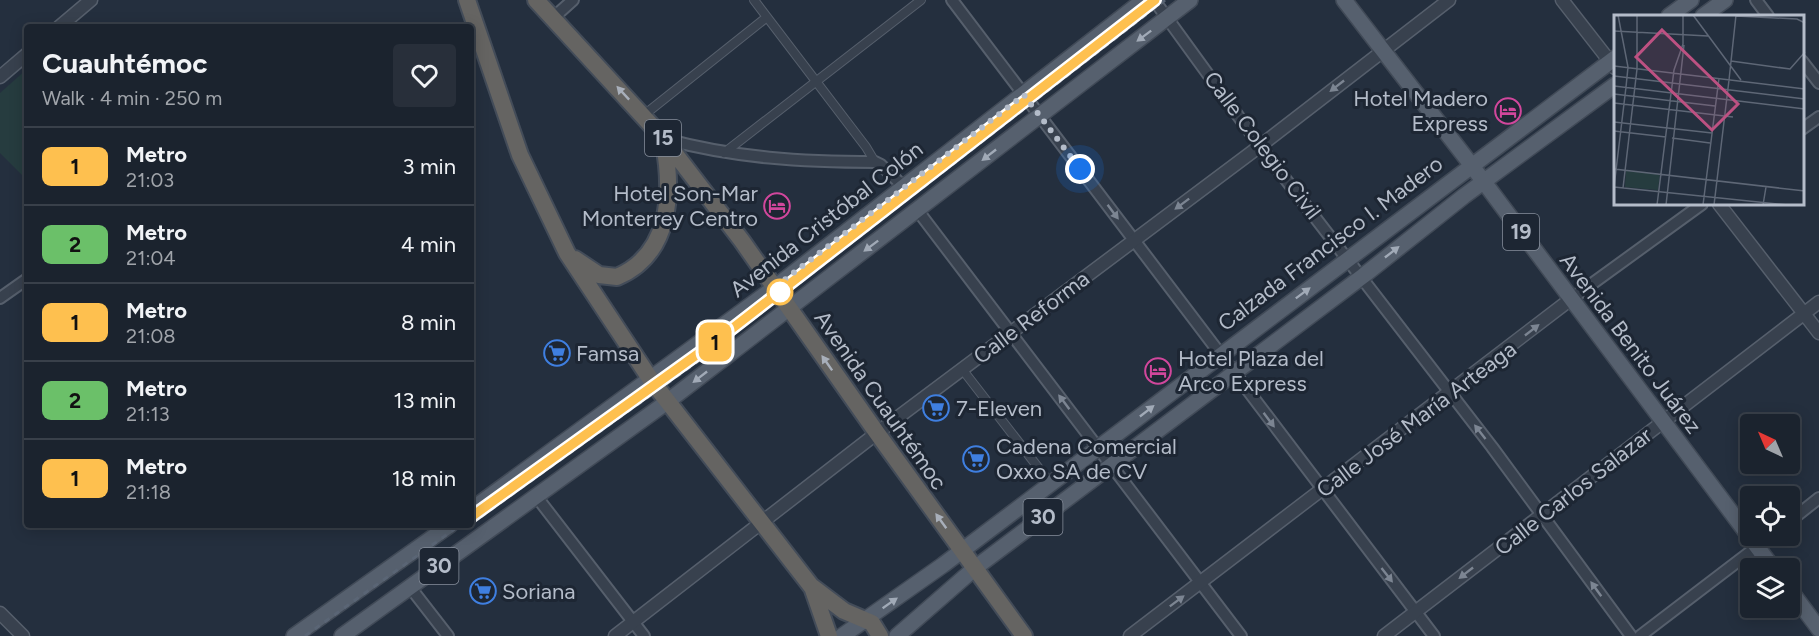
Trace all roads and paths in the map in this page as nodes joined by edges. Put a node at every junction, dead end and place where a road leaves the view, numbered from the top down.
1 (91, 0) edge
2 (467, 0) edge
3 (536, 0) edge
4 (573, 0) edge
5 (754, 0) edge
6 (921, 0) edge
7 (952, 0) edge
8 (1144, 0) edge
9 (1154, 0) edge
10 (1190, 0) edge
11 (1344, 0) edge
12 (1449, 0) edge
13 (1562, 0) edge
14 (1691, 0) edge
15 (1725, 0) edge
16 (1756, 0) edge
17 (1670, 15) edge
18 (1704, 15) edge
19 (1767, 15) edge
20 (767, 17) junction
21 (553, 18) junction
22 (1168, 18) junction
23 (63, 24) edge
24 (1382, 49) junction
25 (24, 57) edge
26 (1804, 62) edge
27 (1613, 63) edge
28 (0, 77) edge
29 (816, 80) junction
30 (1819, 83) edge
31 (1614, 86) edge
32 (1024, 95) junction
33 (644, 115) junction
34 (1040, 116) junction
35 (1819, 117) edge
36 (1804, 128) edge
37 (663, 138) junction
38 (1260, 146) junction
39 (724, 153) junction
40 (875, 162) junction
41 (1471, 164) junction
42 (1483, 181) junction
43 (905, 188) junction
44 (1699, 206) edge
45 (1721, 206) edge
46 (918, 211) junction
47 (1134, 240) junction
48 (567, 253) junction
49 (1349, 258) junction
50 (1363, 276) junction
51 (24, 281) edge
52 (774, 288) junction
53 (0, 298) edge
54 (1571, 299) junction
55 (1819, 302) edge
56 (789, 309) junction
57 (1804, 314) junction
58 (1012, 332) junction
59 (1819, 333) edge
60 (1219, 356) junction
61 (962, 369) junction
62 (1234, 373) junction
63 (651, 380) junction
64 (1450, 394) junction
65 (667, 402) junction
66 (1661, 421) junction
67 (877, 433) junction
68 (1099, 449) junction
69 (1111, 465) junction
70 (1051, 484) junction
71 (1322, 490) junction
72 (536, 496) junction
73 (1819, 498) edge
74 (474, 508) edge
75 (1800, 513) edge
76 (1542, 515) junction
77 (762, 524) junction
78 (1740, 525) edge
79 (446, 528) edge
80 (1756, 546) joint
81 (962, 551) junction
82 (1765, 558) edge
83 (975, 568) junction
84 (1201, 582) junction
85 (811, 586) junction
86 (410, 588) junction
87 (1800, 603) edge
88 (1416, 612) junction
89 (2, 619) edge
90 (864, 619) junction
91 (634, 622) junction
92 (1819, 629) edge
93 (22, 636) edge
94 (294, 636) edge
95 (342, 636) edge
96 (448, 636) edge
97 (615, 636) edge
98 (644, 636) edge
99 (829, 636) edge
100 (842, 636) edge
101 (880, 636) edge
102 (897, 636) edge
103 (1024, 636) edge
104 (1130, 636) edge
105 (1241, 636) edge
106 (1384, 636) edge
107 (1434, 636) edge
108 (1631, 636) edge
109 (1640, 636) edge

1 - 23 street
2 - 48 highway
3 - 21 highway, Avenida Cuauhtémoc / 15
4 - 21 street
5 - 20 street
6 - 29 street
7 - 32 street
8 - 32 main road, Avenida Cristóbal Colón
9 - 22 street, Calle Colegio Civil
10 - 22 main road, 30
11 - 24 main road, Avenida Benito Juárez / 19
12 - 24 street, Calle Reforma
13 - 27 street
14 - 17 main road
15 - 18 main road
16 - 19 street
20 - 29 street
20 - 33 street
33 -> 21 highway, Avenida Cuauhtémoc / 15
22 -> 34 main road, 30
22 - 38 street, Calle Colegio Civil
24 -> 38 street, Calle Reforma
24 - 41 main road, Avenida Benito Juárez / 19
25 - 28 street
26 - 30 street
27 - 41 main road, Calzada Francisco I. Madero
29 - 39 street
29 - 40 street
31 - 42 main road, Calzada Francisco I. Madero
32 - 34 street
32 - 43 main road, Avenida Cristóbal Colón
33 - 37 highway, Avenida Cuauhtémoc / 15
34 -> 46 main road, 30
34 -> 47 street
35 - 36 street
37 - 39 street
37 - 48 highway
37 - 52 highway, Avenida Cuauhtémoc / 15
38 -> 47 street, Calle Reforma
38 - 49 street, Calle Colegio Civil
39 - 40 street
40 - 43 street
41 - 42 main road, Avenida Benito Juárez / 19
41 - 49 main road, Calzada Francisco I. Madero / 30
50 -> 42 main road, Calzada Francisco I. Madero / 30
42 - 54 main road, Avenida Benito Juárez / 19
43 - 52 main road, Avenida Cristóbal Colón
44 - 54 street, Calle José María Arteaga
45 - 57 street
46 -> 56 main road, 30
46 - 58 street
47 - 58 street, Calle Reforma
47 - 60 street
48 - 63 highway
49 - 50 street, Calle Colegio Civil
60 -> 49 main road, Calzada Francisco I. Madero / 30
50 - 62 main road, Calzada Francisco I. Madero / 30
50 - 64 street, Calle Colegio Civil
51 - 53 street
52 - 56 highway, Avenida Cuauhtémoc / 15
52 - 63 main road, Avenida Cristóbal Colón
64 -> 54 street, Calle José María Arteaga
54 - 66 main road, Avenida Benito Juárez / 19
55 - 57 street, Calle Carlos Salazar
56 -> 65 main road, 30
67 -> 56 highway, Avenida Cuauhtémoc / 15
57 - 59 street
57 - 66 street, Calle Carlos Salazar
58 - 61 street, Calle Reforma
68 -> 58 street
60 - 62 street
68 -> 60 main road, Calzada Francisco I. Madero / 30
61 - 67 street, Calle Reforma
61 - 70 street
62 - 69 main road, Calzada Francisco I. Madero / 30
62 -> 71 street
63 - 65 highway
63 - 74 main road, Avenida Cristóbal Colón
64 - 71 street, Calle José María Arteaga
76 -> 64 street, Calle Colegio Civil
65 - 72 main road, 30
65 - 77 highway
66 - 76 street, Calle Carlos Salazar
66 - 78 main road, Avenida Benito Juárez / 19
67 - 77 street, Calle Reforma
81 -> 67 highway, Avenida Cuauhtémoc / 15
68 - 69 street
68 - 70 main road, Calzada Francisco I. Madero / 30
69 - 83 main road, Calzada Francisco I. Madero / 30
69 - 84 street
70 - 81 main road, Calzada Francisco I. Madero / 30
71 - 84 street, Calle José María Arteaga
71 -> 88 street
72 - 86 main road, 30
72 - 91 street
73 - 75 street
76 -> 88 street, Calle Carlos Salazar
108 -> 76 street, Calle Colegio Civil
77 - 85 highway
77 - 91 street, Calle Reforma
79 - 94 main road, 30
80 - 82 main road, Avenida Benito Juárez / 19
80 - 109 street
81 - 83 highway, Avenida Cuauhtémoc / 15
90 -> 81 main road, Calzada Francisco I. Madero / 30
83 - 102 main road, Calzada Francisco I. Madero / 30
83 - 103 highway, Avenida Cuauhtémoc / 15
104 -> 84 street, Calle José María Arteaga
84 - 105 street
85 - 90 highway
85 - 99 highway
86 - 95 main road, 30
86 - 96 street
87 - 92 main road
88 - 106 street, Calle Carlos Salazar
88 - 107 street
89 - 93 street
90 - 100 main road, Calzada Francisco I. Madero / 30
90 - 101 highway
91 - 97 street, Calle Reforma
91 - 98 street

